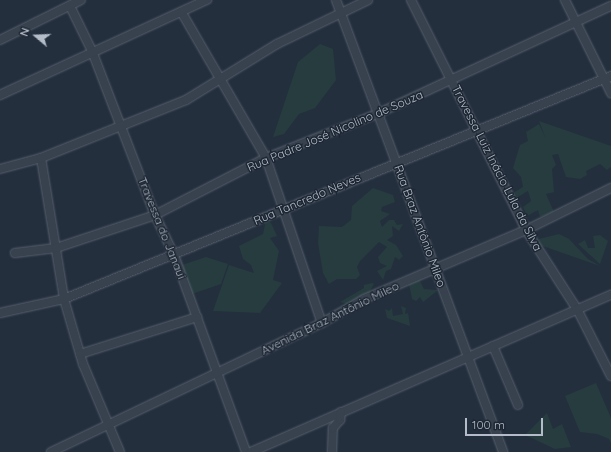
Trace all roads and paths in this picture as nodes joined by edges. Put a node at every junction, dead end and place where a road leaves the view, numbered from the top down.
1 (81, 0) edge
2 (207, 0) edge
3 (336, 0) edge
4 (368, 0) edge
5 (411, 0) edge
6 (565, 0) edge
7 (70, 6) junction
8 (611, 6) edge
9 (341, 12) junction
10 (182, 13) junction
11 (576, 23) junction
12 (0, 40) edge
13 (92, 51) junction
14 (608, 77) edge
15 (222, 78) junction
16 (452, 81) junction
17 (611, 93) edge
18 (0, 95) edge
19 (379, 113) junction
20 (122, 127) junction
21 (477, 131) junction
22 (41, 158) junction
23 (266, 158) junction
24 (397, 162) junction
25 (0, 169) edge
26 (611, 188) edge
27 (286, 208) junction
28 (155, 215) junction
29 (526, 230) junction
30 (56, 248) junction
31 (15, 253) dead end
32 (174, 256) junction
33 (436, 267) junction
34 (611, 295) edge
35 (64, 299) junction
36 (577, 310) junction
37 (0, 313) edge
38 (197, 317) junction
39 (322, 323) junction
40 (493, 346) junction
41 (80, 354) junction
42 (466, 357) junction
43 (217, 372) junction
44 (611, 376) edge
45 (518, 406) dead end
46 (341, 412) junction
47 (109, 425) junction
48 (51, 452) edge
49 (120, 452) edge
50 (246, 452) edge
51 (251, 452) edge
52 (332, 452) edge
53 (503, 452) edge

1 - 7 street
2 - 10 street
3 - 9 street, Rua Braz Antônio Mileo
4 - 9 street
5 - 16 street, Travessa Luiz Inácio Lula da Silva
6 - 11 street
7 - 12 street
7 - 13 street, Travessa do Janaui
8 - 11 street, Rua Padre José Nicolino de Souza
9 - 15 street
9 - 19 street, Rua Braz Antônio Mileo
10 - 13 street
10 - 15 street
11 - 14 street
11 - 16 street, Rua Padre José Nicolino de Souza
13 - 18 street
13 - 20 street, Travessa do Janaui
14 - 17 street
14 - 21 street, Rua Tancredo Neves
15 - 20 street
15 - 23 street
16 - 19 street, Rua Padre José Nicolino de Souza
16 - 21 street, Travessa Luiz Inácio Lula da Silva
19 - 23 street, Rua Padre José Nicolino de Souza
19 - 24 street, Rua Braz Antônio Mileo
20 - 22 street
20 - 28 street, Travessa do Janaui
21 - 24 street, Rua Tancredo Neves
21 - 29 street, Travessa Luiz Inácio Lula da Silva
22 - 25 street
22 - 30 street
23 - 27 street
23 - 28 street, Rua Padre José Nicolino de Souza
24 - 27 street, Rua Tancredo Neves
24 - 33 street, Rua Braz Antônio Mileo
26 - 29 street, Avenida Braz Antônio Mileo
27 - 32 street, Rua Tancredo Neves
27 - 39 street
28 - 30 street, Rua Padre José Nicolino de Souza
28 - 32 street, Travessa do Janaui
29 - 33 street, Avenida Braz Antônio Mileo
29 - 36 street, Travessa Luiz Inácio Lula da Silva
30 - 31 street, Rua Padre José Nicolino de Souza
30 - 35 street
32 - 35 street, Rua Tancredo Neves
32 - 38 street, Travessa do Janaui
33 - 39 street, Avenida Braz Antônio Mileo
33 - 42 street, Rua Braz Antônio Mileo
34 - 36 street
35 - 37 street, Rua Tancredo Neves
35 - 41 street
36 - 40 street
36 - 44 street, Travessa Luiz Inácio Lula da Silva
38 - 41 street
38 - 43 street, Travessa do Janaui
39 - 43 street, Avenida Braz Antônio Mileo
40 - 42 street
40 - 45 street
41 - 47 street
42 - 46 street
42 - 53 street, Rua Braz Antônio Mileo
43 - 47 street, Avenida Braz Antônio Mileo
43 - 50 street, Travessa do Janaui
46 - 51 street
46 - 52 street
47 - 48 street, Avenida Braz Antônio Mileo
47 - 49 street

